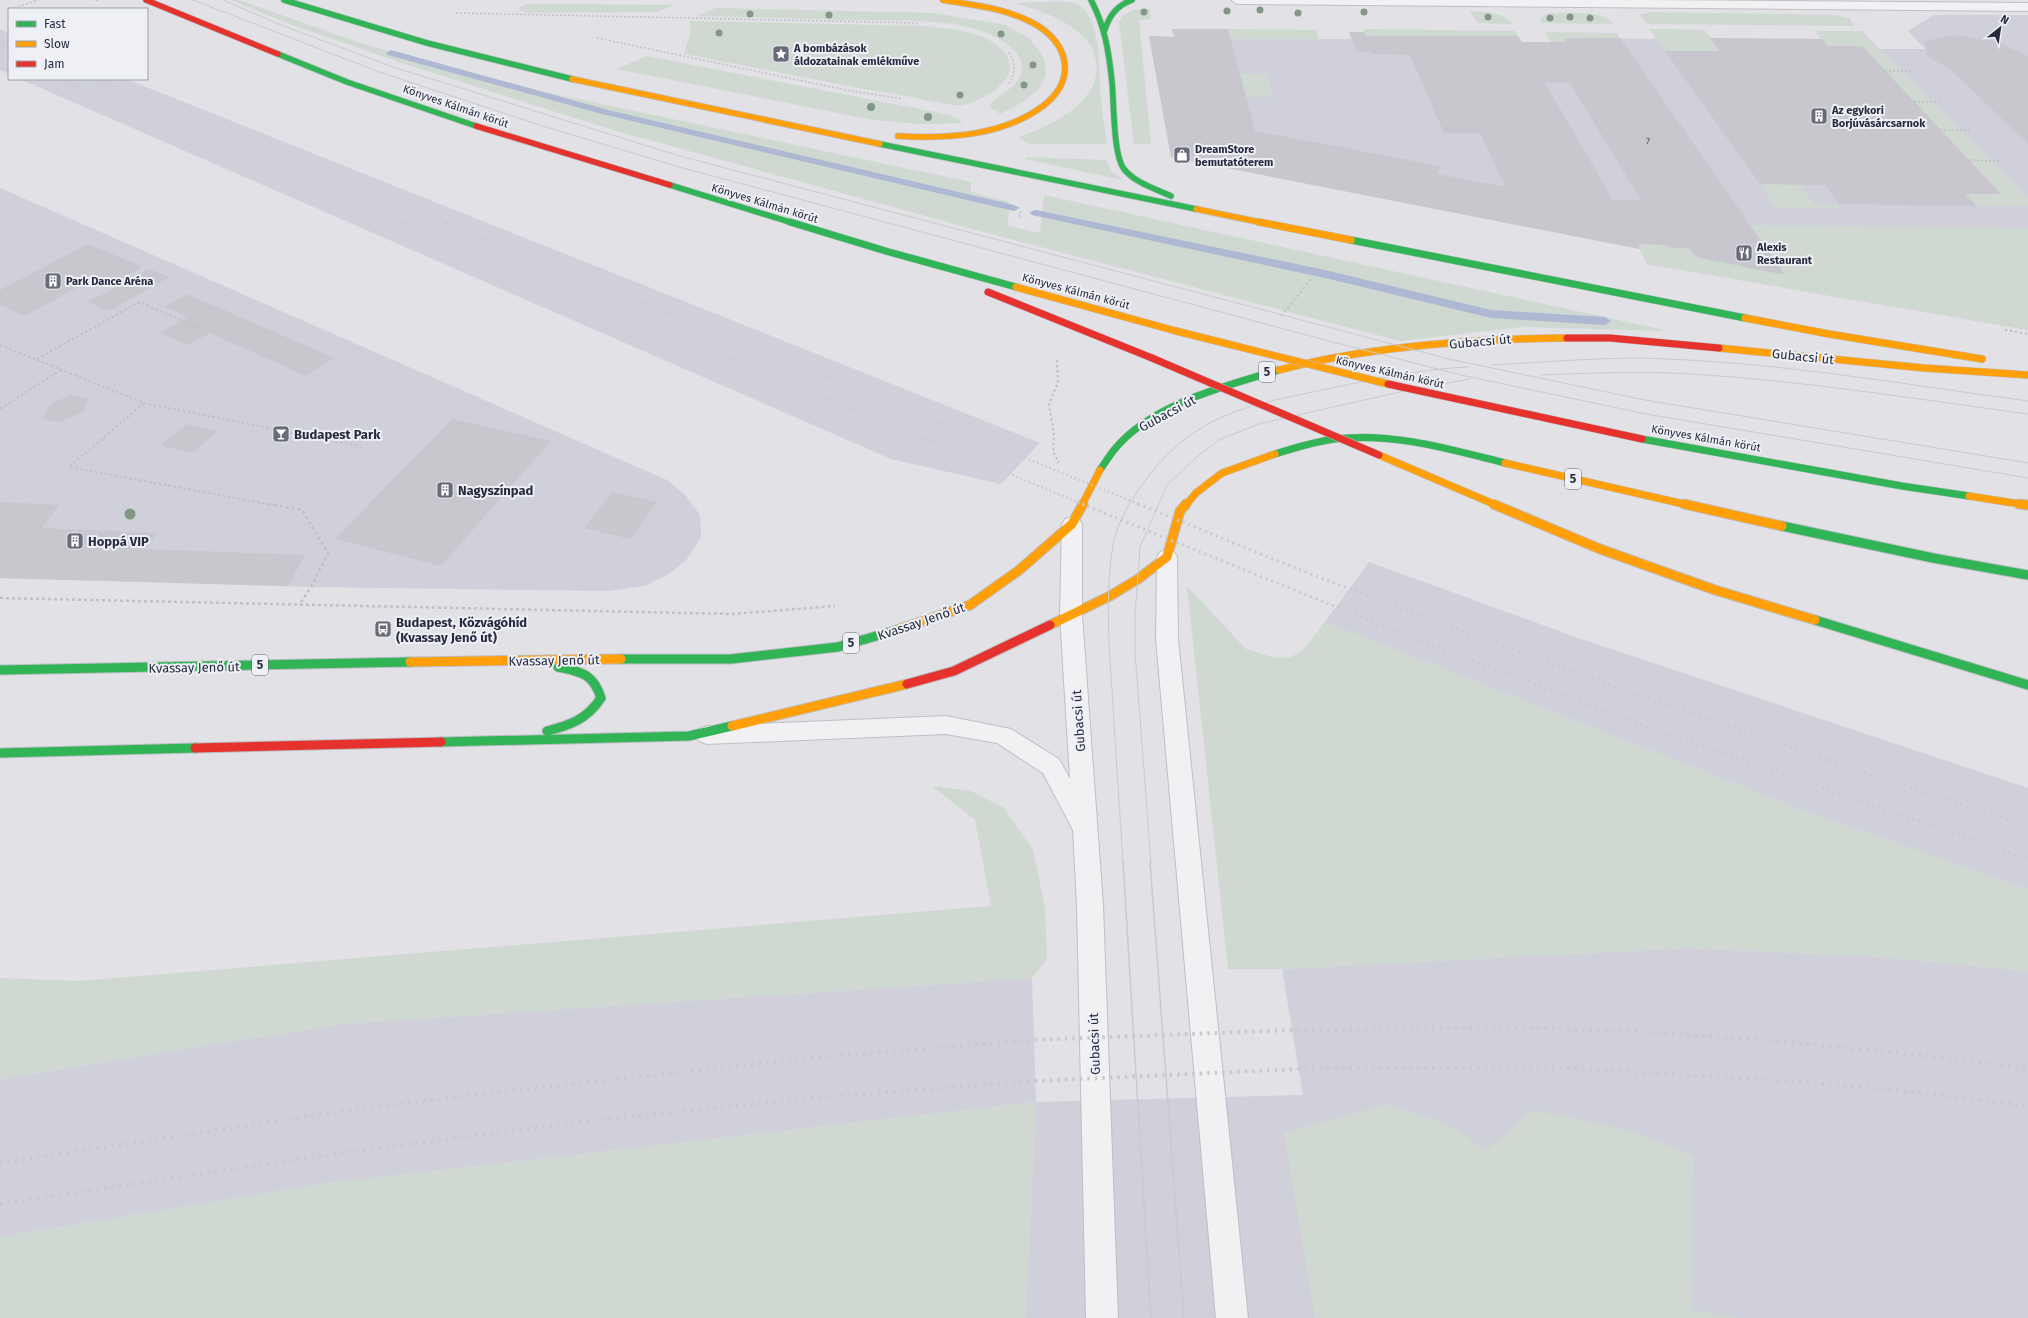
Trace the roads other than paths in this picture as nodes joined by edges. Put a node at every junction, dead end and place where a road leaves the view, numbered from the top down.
1 (146, 0) edge
2 (284, 0) edge
3 (943, 0) edge
4 (1092, 0) edge
5 (1132, 0) edge
6 (1237, 0) edge
7 (1742, 2) edge
8 (2028, 7) edge
9 (1104, 32) junction
10 (807, 129) junction
11 (1199, 210) junction
12 (889, 252) junction
13 (1990, 360) dead end
14 (2013, 364) dead end
15 (2028, 367) edge
16 (2028, 375) edge
17 (2028, 505) edge
18 (1072, 524) junction
19 (1167, 557) junction
20 (2028, 575) edge
21 (1071, 615) junction
22 (521, 660) junction
23 (0, 670) edge
24 (2028, 685) edge
25 (689, 736) junction
26 (485, 741) junction
27 (0, 753) edge
28 (1090, 905) junction
29 (1102, 1318) edge
30 (1232, 1318) edge

1 - 12 main road, Könyves Kálmán körút
2 - 10 main road
3 - 10 main road
4 - 9 main road
5 - 9 main road
6 - 7 street
7 - 8 street
9 - 11 main road
10 - 11 main road
11 - 13 main road
12 - 17 main road, Könyves Kálmán körút, bridge
12 - 24 main road, bridge
14 - 15 main road
16 - 18 main road, Gubacsi út / 5
18 - 21 street, Gubacsi út
18 - 22 main road, Kvassay Jenő út / 5
19 - 20 main road, 5
19 - 21 main road
19 - 30 street
21 - 25 main road
21 - 28 street, Gubacsi út
22 - 23 main road, Kvassay Jenő út / 5
22 - 26 main road
25 - 26 main road
25 - 28 street
26 - 27 main road
28 - 29 street, Gubacsi út

